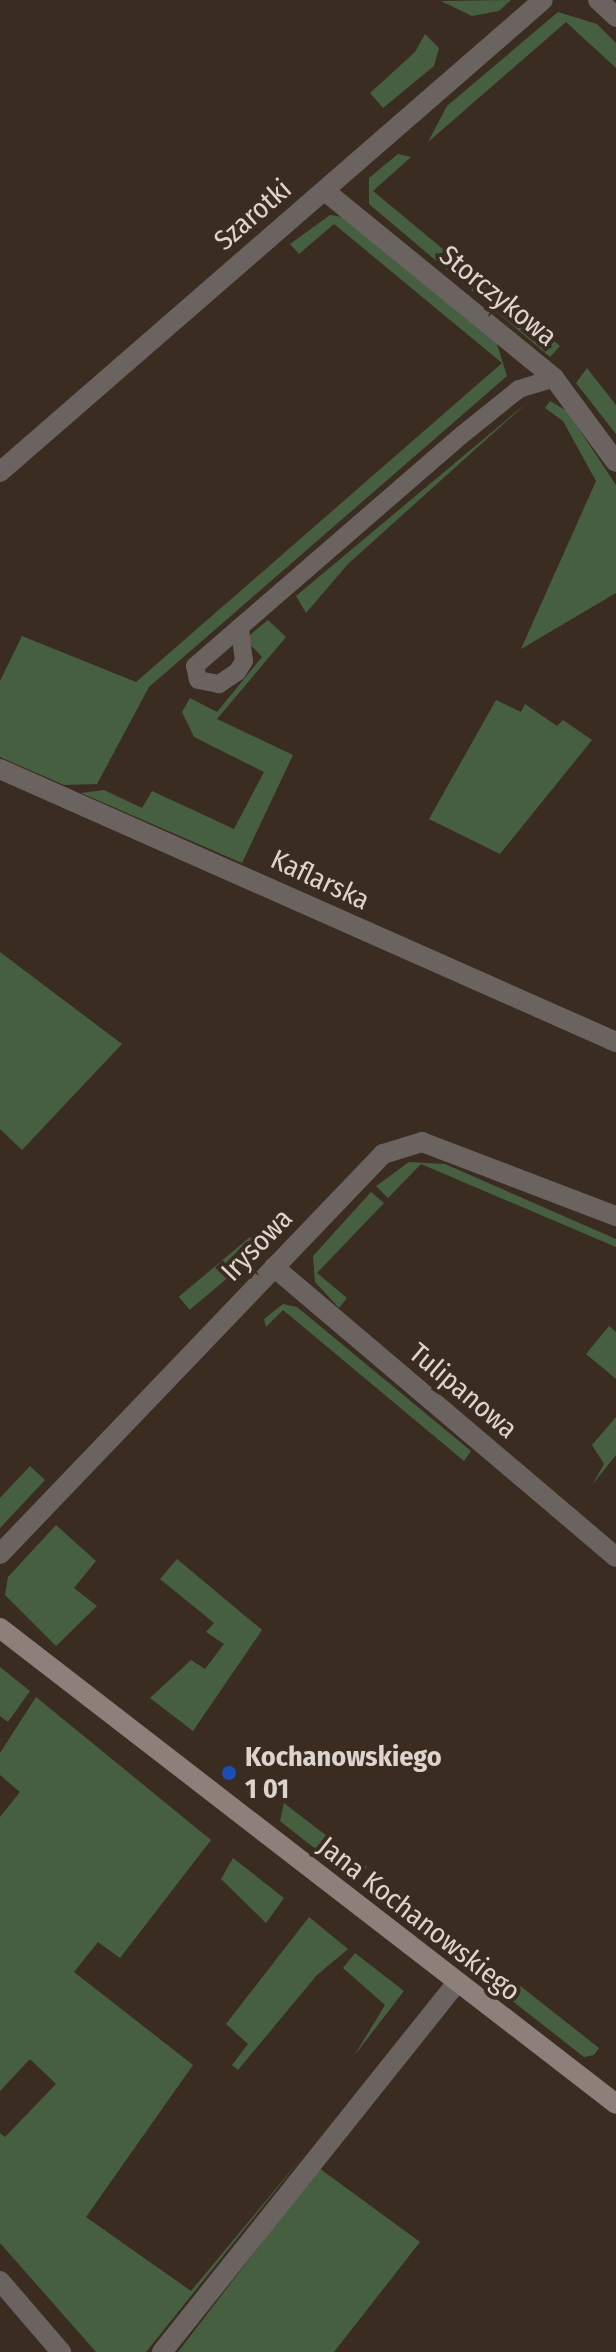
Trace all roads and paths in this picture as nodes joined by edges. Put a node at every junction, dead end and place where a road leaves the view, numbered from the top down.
1 (543, 0) edge
2 (598, 0) edge
3 (616, 17) edge
4 (325, 191) junction
5 (554, 378) junction
6 (616, 462) edge
7 (0, 472) edge
8 (240, 629) dead end
9 (0, 769) edge
10 (616, 1042) edge
11 (616, 1216) edge
12 (274, 1267) junction
13 (0, 1554) edge
14 (616, 1557) edge
15 (0, 1628) edge
16 (457, 1983) junction
17 (616, 2104) edge
18 (0, 2281) edge
19 (61, 2352) edge
20 (162, 2352) edge

1 - 4 street, Szarotki
2 - 3 street
4 - 5 street, Storczykowa
4 - 7 street, Szarotki
5 - 6 street, Storczykowa
5 - 8 lane
9 - 10 street, Kaflarska
11 - 12 street, Irysowa
12 - 13 street, Irysowa
12 - 14 street, Tulipanowa
15 - 16 street, Jana Kochanowskiego
16 - 17 street, Jana Kochanowskiego
16 - 20 street
18 - 19 street

